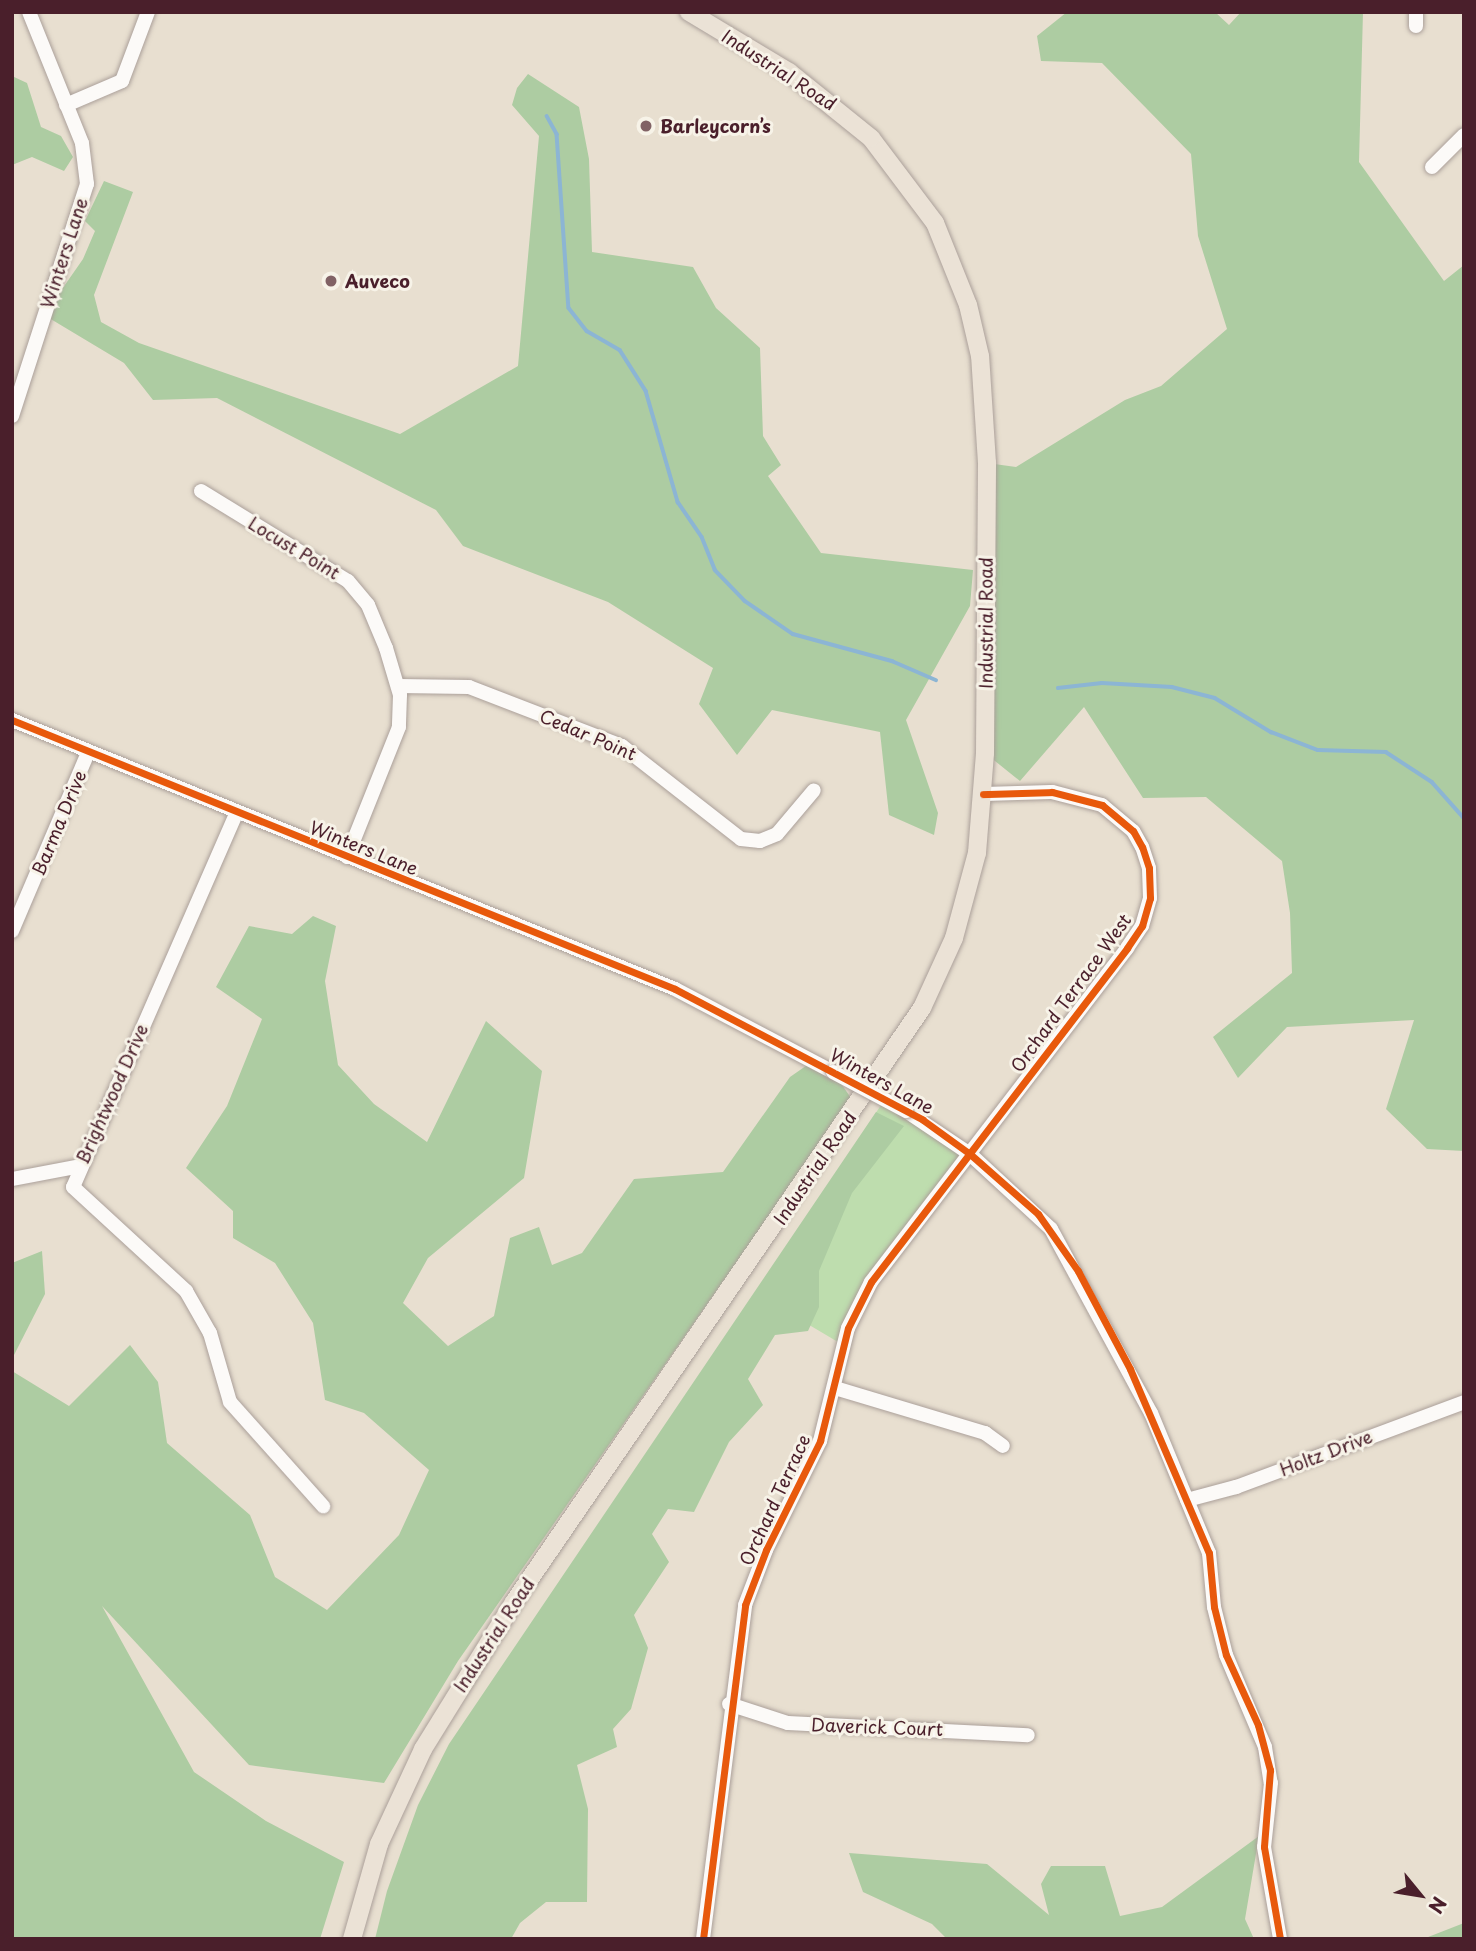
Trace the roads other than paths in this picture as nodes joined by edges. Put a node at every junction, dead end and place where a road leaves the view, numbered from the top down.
1 (29, 12) edge
2 (148, 12) edge
3 (689, 12) edge
4 (66, 104) junction
5 (1464, 135) edge
6 (1432, 167) dead end
7 (12, 416) edge
8 (201, 491) dead end
9 (399, 686) junction
10 (12, 720) edge
11 (88, 753) junction
12 (814, 790) dead end
13 (983, 794) junction
14 (236, 814) junction
15 (348, 857) junction
16 (12, 931) edge
17 (970, 1154) junction
18 (80, 1166) junction
19 (12, 1179) edge
20 (835, 1388) junction
21 (1464, 1402) edge
22 (1003, 1446) dead end
23 (1187, 1500) junction
24 (323, 1506) dead end
25 (729, 1704) junction
26 (1028, 1735) dead end
27 (352, 1939) edge
28 (703, 1939) edge
29 (1280, 1939) edge

1 - 4 street, Winters Lane
2 - 4 street
3 - 13 main road, Industrial Road
4 - 7 street, Winters Lane
5 - 6 street
8 - 9 street, Locust Point
9 - 12 street, Cedar Point
9 - 15 street, Locust Point
10 - 11 street, Winters Lane
11 - 14 street, Winters Lane
11 - 16 street, Barma Drive
13 - 17 street, Orchard Terrace West
13 - 27 main road, Industrial Road
14 - 15 street, Winters Lane
14 - 18 street, Brightwood Drive
15 - 17 street, Winters Lane, bridge
17 - 20 street, Orchard Terrace
17 - 23 street, Winters Lane
18 - 19 street
18 - 24 street, Brightwood Drive
20 - 22 street
20 - 25 street, Orchard Terrace
21 - 23 street, Holtz Drive
23 - 29 street, Winters Lane
25 - 26 street, Daverick Court
25 - 28 street, Orchard Terrace

